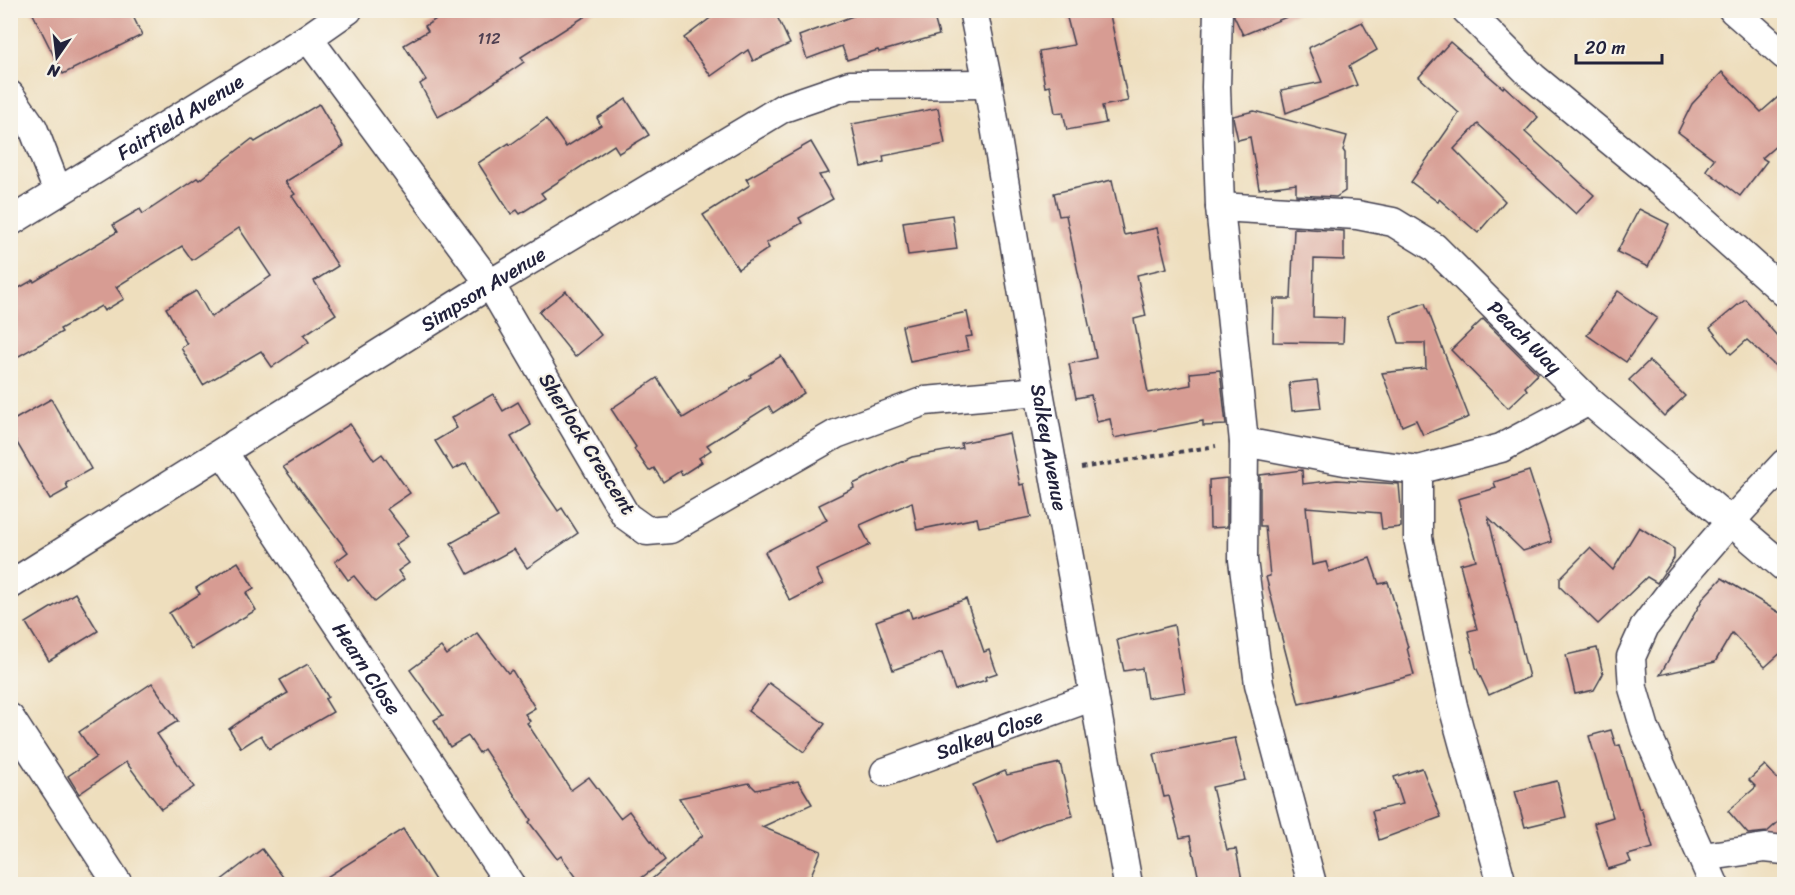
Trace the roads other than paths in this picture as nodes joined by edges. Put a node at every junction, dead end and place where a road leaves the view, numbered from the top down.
1 (348, 10) edge
2 (973, 10) edge
3 (1218, 10) edge
4 (1466, 10) edge
5 (1733, 10) edge
6 (308, 38) junction
7 (1785, 55) edge
8 (988, 84) junction
9 (10, 95) edge
10 (58, 192) junction
11 (1221, 207) junction
12 (10, 222) edge
13 (490, 284) junction
14 (1785, 292) edge
15 (1039, 391) junction
16 (1589, 401) junction
17 (1245, 442) junction
18 (223, 452) junction
19 (1785, 464) edge
20 (1418, 470) junction
21 (1731, 521) junction
22 (1785, 567) edge
23 (10, 585) edge
24 (1094, 696) junction
25 (10, 718) edge
26 (885, 772) dead end
27 (1785, 850) edge
28 (1703, 857) junction
29 (118, 885) edge
30 (510, 885) edge
31 (1128, 885) edge
32 (1312, 885) edge
33 (1502, 885) edge
34 (1714, 885) edge

1 - 6 street, Fairfield Avenue
2 - 8 street, Salkey Avenue
3 - 11 street
4 - 14 street
5 - 7 street
6 - 10 street, Fairfield Avenue
6 - 13 street, Sherlock Crescent
8 - 13 street, Simpson Avenue
8 - 15 street, Salkey Avenue
9 - 10 street
10 - 12 street, Fairfield Avenue
11 - 16 street, Peach Way
11 - 17 street
13 - 15 street, Sherlock Crescent
13 - 18 street, Simpson Avenue
15 - 24 street, Salkey Avenue
16 - 20 street
16 - 21 street, Peach Way
17 - 20 street
17 - 32 street
18 - 23 street, Simpson Avenue
18 - 30 street, Hearn Close
19 - 21 street
20 - 33 street
21 - 22 street, Peach Way
21 - 28 street
24 - 26 street, Salkey Close
24 - 31 street, Salkey Avenue
25 - 29 street
27 - 28 street
28 - 34 street

